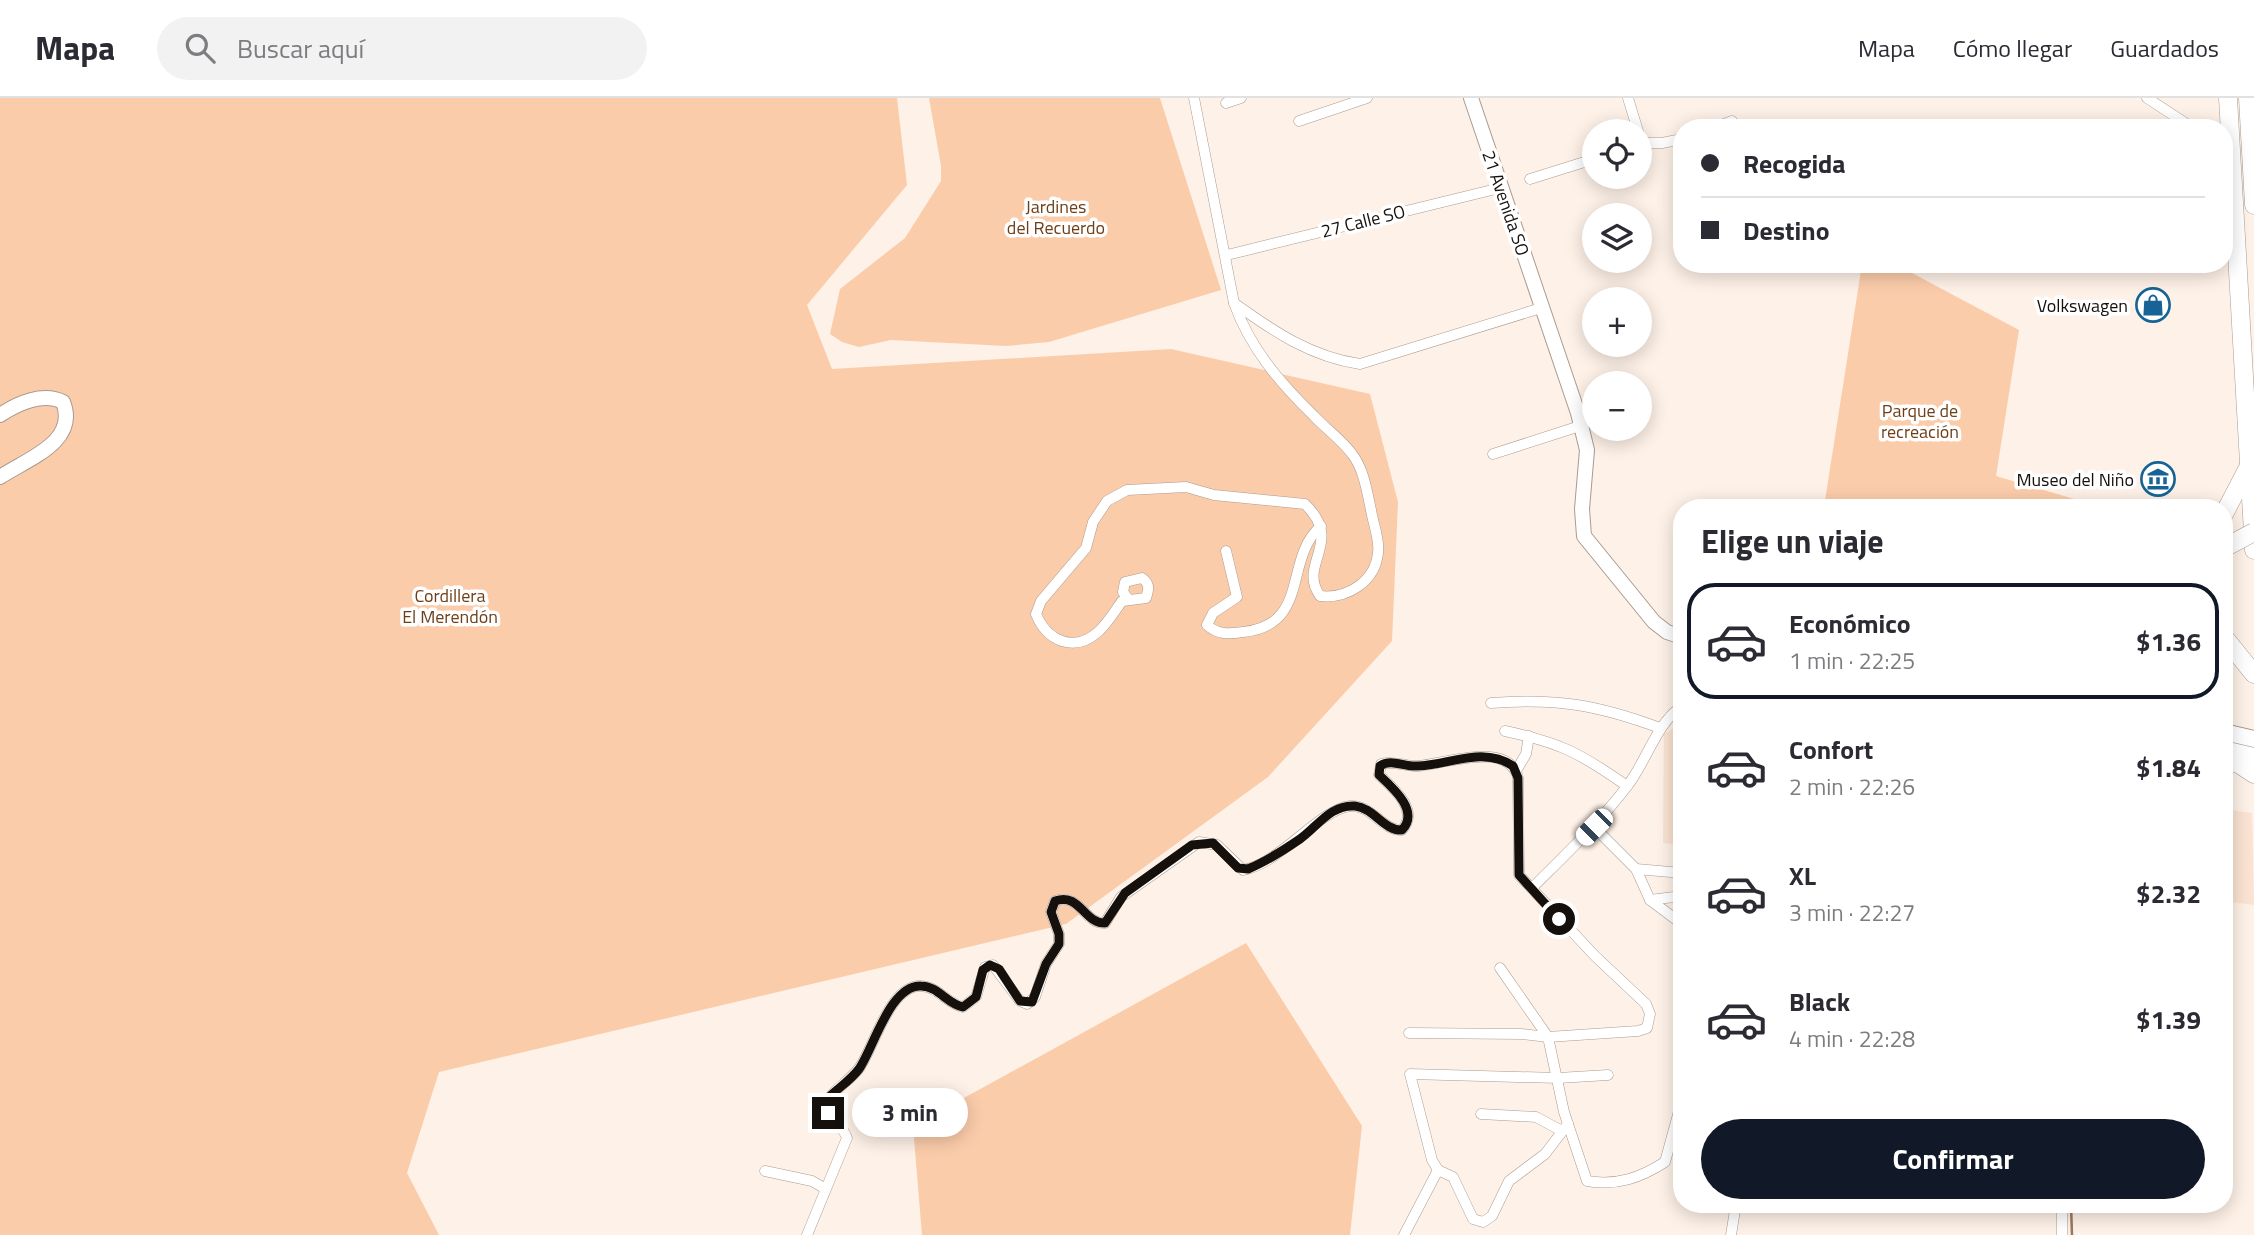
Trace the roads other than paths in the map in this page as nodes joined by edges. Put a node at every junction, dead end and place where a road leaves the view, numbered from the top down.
1 (1194, 98) edge
2 (1241, 98) edge
3 (1367, 98) edge
4 (1471, 98) edge
5 (1628, 98) edge
6 (2147, 98) edge
7 (2228, 98) edge
8 (2248, 98) edge
9 (1226, 103) dead end
10 (1634, 119) edge
11 (2179, 119) edge
12 (2228, 119) edge
13 (1299, 121) dead end
14 (1652, 141) edge
15 (1673, 141) edge
16 (1582, 163) edge
17 (2253, 164) edge
18 (1530, 179) dead end
19 (1500, 188) junction
20 (2254, 205) edge
21 (2233, 236) edge
22 (1227, 255) junction
23 (1234, 303) junction
24 (1541, 308) junction
25 (0, 415) edge
26 (1580, 426) junction
27 (1493, 454) dead end
28 (2249, 465) junction
29 (0, 477) edge
30 (2231, 499) edge
31 (1321, 526) junction
32 (2254, 532) edge
33 (2233, 542) edge
34 (2254, 550) edge
35 (1226, 551) dead end
36 (1128, 599) dead end
37 (1673, 634) edge
38 (2233, 649) edge
39 (2254, 674) edge
40 (1491, 704) dead end
41 (1673, 715) edge
42 (1660, 728) junction
43 (1505, 732) dead end
44 (1530, 736) junction
45 (2233, 754) edge
46 (2254, 756) edge
47 (2233, 757) edge
48 (1516, 771) junction
49 (2254, 774) edge
50 (1627, 786) junction
51 (1594, 827) junction
52 (1636, 869) junction
53 (1673, 872) edge
54 (1532, 887) junction
55 (1673, 897) edge
56 (1650, 900) junction
57 (1673, 917) edge
58 (1500, 968) dead end
59 (1409, 1033) dead end
60 (1548, 1037) junction
61 (1608, 1075) dead end
62 (1558, 1078) junction
63 (1481, 1114) dead end
64 (1565, 1127) junction
65 (1673, 1132) edge
66 (1438, 1170) junction
67 (765, 1171) dead end
68 (824, 1188) junction
69 (1735, 1213) edge
70 (2062, 1213) edge
71 (807, 1235) edge
72 (1404, 1235) edge
73 (1731, 1235) edge
74 (2062, 1235) edge

1 - 22 street
2 - 9 street
3 - 13 street
4 - 19 street, 21 Avenida SO
5 - 10 street
6 - 11 street
7 - 12 highway
8 - 17 highway
14 - 15 street
16 - 18 street
17 - 20 highway
19 - 22 street, 27 Calle SO
19 - 24 street, 21 Avenida SO
21 - 28 highway
22 - 23 street
23 - 24 street
23 - 31 street
24 - 26 street, 21 Avenida SO
25 - 29 street
26 - 27 street
26 - 37 street, 21 Avenida SO
28 - 30 highway
28 - 34 highway
31 - 35 street
31 - 36 street
32 - 33 highway, bridge
38 - 39 highway
40 - 42 street
41 - 42 street
42 - 50 street
43 - 44 street
44 - 48 street
44 - 50 street
45 - 46 main road
47 - 49 highway
48 - 54 street
48 - 68 street
50 - 51 street
51 - 52 street
51 - 54 street
52 - 53 street
52 - 56 street
54 - 60 street
55 - 56 street
56 - 57 street
58 - 60 street
59 - 60 street
60 - 62 street
61 - 62 street
62 - 64 street
62 - 66 street
63 - 64 street
64 - 65 street
64 - 66 street
66 - 72 street
67 - 68 street
68 - 71 street
69 - 73 street
70 - 74 street

